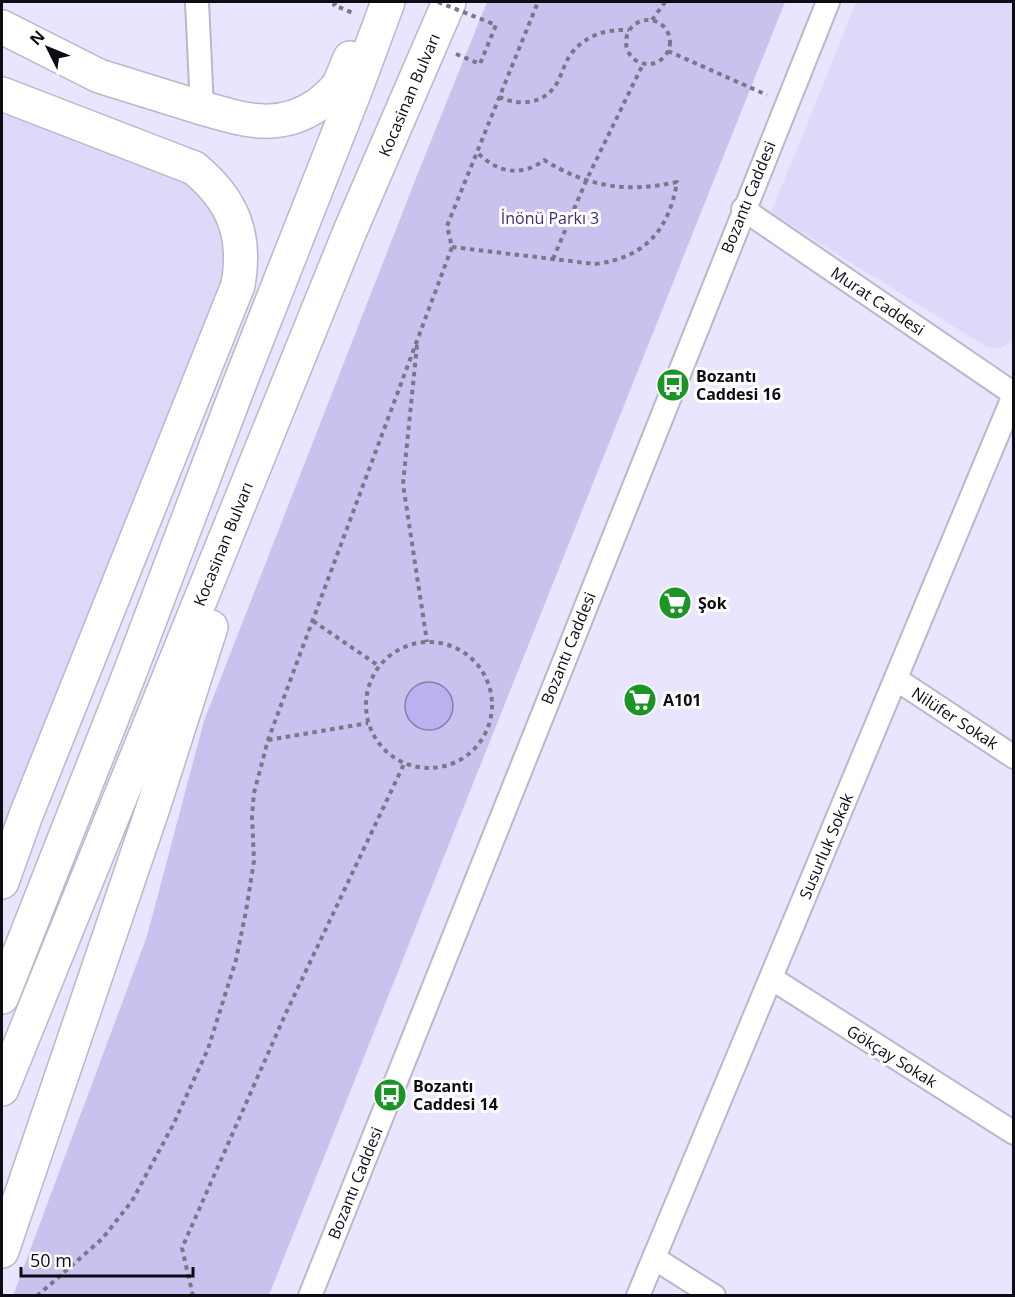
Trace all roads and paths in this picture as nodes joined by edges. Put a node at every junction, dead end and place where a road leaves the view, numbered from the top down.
1 (197, 2) edge
2 (438, 2) edge
3 (449, 2) edge
4 (538, 2) edge
5 (665, 2) edge
6 (828, 2) edge
7 (335, 3) edge
8 (377, 7) edge
9 (652, 20) junction
10 (2, 27) edge
11 (629, 30) junction
12 (668, 51) junction
13 (480, 64) dead end
14 (643, 64) junction
15 (2, 94) edge
16 (499, 97) junction
17 (786, 103) junction
18 (202, 108) junction
19 (477, 152) junction
20 (586, 181) junction
21 (743, 209) junction
22 (452, 248) junction
23 (553, 259) junction
24 (418, 338) junction
25 (290, 380) junction
26 (239, 385) junction
27 (1014, 394) edge
28 (313, 621) junction
29 (427, 642) junction
30 (379, 666) junction
31 (896, 680) junction
32 (368, 723) junction
33 (268, 740) junction
34 (1014, 757) edge
35 (404, 764) junction
36 (26, 815) junction
37 (2, 882) edge
38 (771, 978) junction
39 (2, 997) edge
40 (2, 1089) edge
41 (1014, 1133) edge
42 (2, 1251) edge
43 (654, 1258) junction
44 (37, 1296) edge
45 (194, 1296) edge
46 (310, 1296) edge
47 (638, 1296) edge
48 (714, 1296) edge

1 - 18 street
2 - 13 path, bridge
3 - 25 main road, Kocasinan Bulvarı
4 - 16 path
5 - 9 path
6 - 17 street, Bozantı Caddesi
7 - 8 path
8 - 18 main road
8 - 26 main road
9 - 11 path
9 - 12 path
10 - 18 main road
11 - 14 path
11 - 16 path
12 - 14 path
12 - 17 path
14 - 20 path
15 - 36 main road
16 - 19 path
17 - 21 street, Bozantı Caddesi
19 - 20 path
19 - 22 path
20 - 23 path
20 - 23 path
21 - 27 street, Murat Caddesi
21 - 46 street, Bozantı Caddesi
22 - 23 path
22 - 24 path
24 - 28 path
24 - 29 path
25 - 40 main road, Kocasinan Bulvarı
25 - 42 main road
26 - 36 main road
26 - 39 main road
27 - 31 street, Susurluk Sokak
28 - 30 path
28 - 33 path
29 - 30 path
29 - 35 path
30 - 32 path
31 - 34 street, Nilüfer Sokak
31 - 38 street, Susurluk Sokak
32 - 33 path
32 - 35 path
33 - 44 path
35 - 45 path
36 - 37 main road
38 - 41 street, Gökçay Sokak
38 - 43 street, Susurluk Sokak
43 - 47 street, Susurluk Sokak
43 - 48 street

